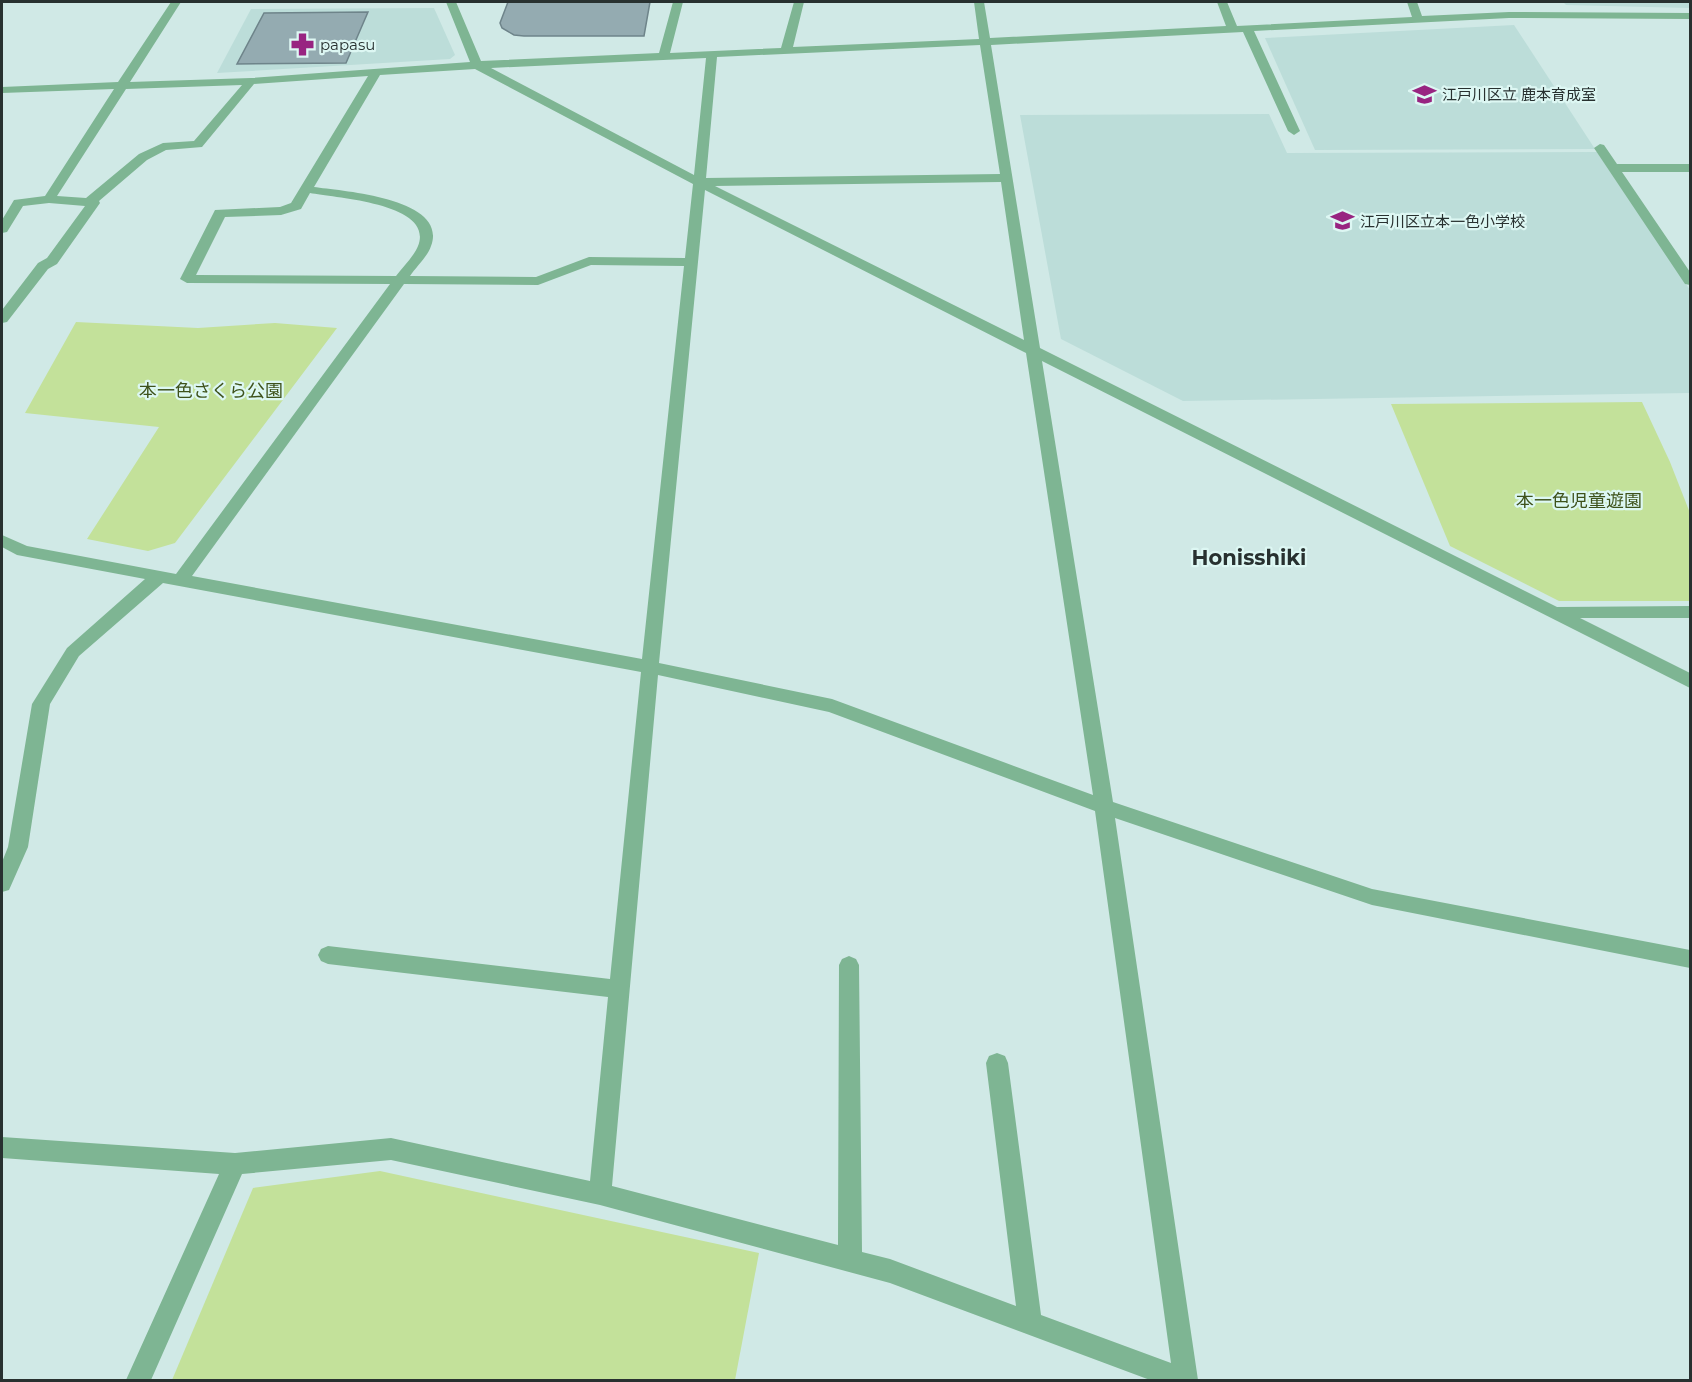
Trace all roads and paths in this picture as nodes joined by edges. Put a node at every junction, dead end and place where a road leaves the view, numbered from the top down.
1 (176, 2) edge
2 (678, 2) edge
3 (799, 2) edge
4 (979, 2) edge
5 (1222, 2) edge
6 (1412, 2) edge
7 (1555, 2) edge
8 (454, 3) edge
9 (1566, 15) junction
10 (1690, 16) edge
11 (1418, 19) junction
12 (1246, 27) junction
13 (1232, 28) junction
14 (983, 42) junction
15 (786, 51) junction
16 (712, 54) junction
17 (664, 56) junction
18 (477, 65) junction
19 (377, 71) junction
20 (251, 81) junction
21 (121, 86) junction
22 (2, 90) edge
23 (1294, 131) dead end
24 (1600, 148) dead end
25 (1616, 168) junction
26 (1690, 168) edge
27 (1007, 178) junction
28 (698, 182) junction
29 (306, 189) junction
30 (49, 199) junction
31 (88, 203) junction
32 (2, 228) edge
33 (690, 262) junction
34 (403, 279) junction
35 (1690, 281) edge
36 (2, 319) edge
37 (1032, 349) junction
38 (2, 540) edge
39 (161, 575) junction
40 (181, 579) junction
41 (1555, 612) junction
42 (1690, 612) edge
43 (650, 668) junction
44 (1690, 681) edge
45 (1104, 807) junction
46 (2, 884) edge
47 (328, 955) dead end
48 (1690, 959) edge
49 (849, 965) dead end
50 (620, 989) junction
51 (997, 1063) dead end
52 (2, 1146) edge
53 (235, 1164) junction
54 (600, 1194) junction
55 (850, 1261) junction
56 (1030, 1323) junction
57 (138, 1380) edge
58 (1184, 1380) edge

1 - 21 street
2 - 17 street
3 - 15 street
4 - 14 street
5 - 13 street
6 - 11 street
7 - 9 street
8 - 18 street
9 - 10 street
9 - 11 street
11 - 12 street
12 - 13 street
12 - 23 street
13 - 14 street
14 - 15 street
14 - 27 street
15 - 16 street
16 - 17 street
16 - 28 street
17 - 18 street
18 - 19 street
18 - 28 street
19 - 20 street
19 - 29 street
20 - 21 street
20 - 31 street
21 - 22 street
21 - 30 street
24 - 25 street
25 - 26 street
25 - 35 street
27 - 28 street
27 - 37 street
28 - 33 street
28 - 37 street
29 - 34 street
29 - 34 street
30 - 31 street
30 - 32 street
31 - 36 street
33 - 34 street
33 - 43 street
34 - 40 street
37 - 41 street
37 - 45 street
38 - 39 street
39 - 40 street
39 - 46 street
40 - 43 street
41 - 42 street
41 - 44 street
43 - 45 street
43 - 50 street
45 - 48 street
45 - 58 street
47 - 50 street
49 - 55 street
50 - 54 street
51 - 56 street
52 - 53 street
53 - 54 street
53 - 57 street
54 - 55 street
55 - 56 street
56 - 58 street

